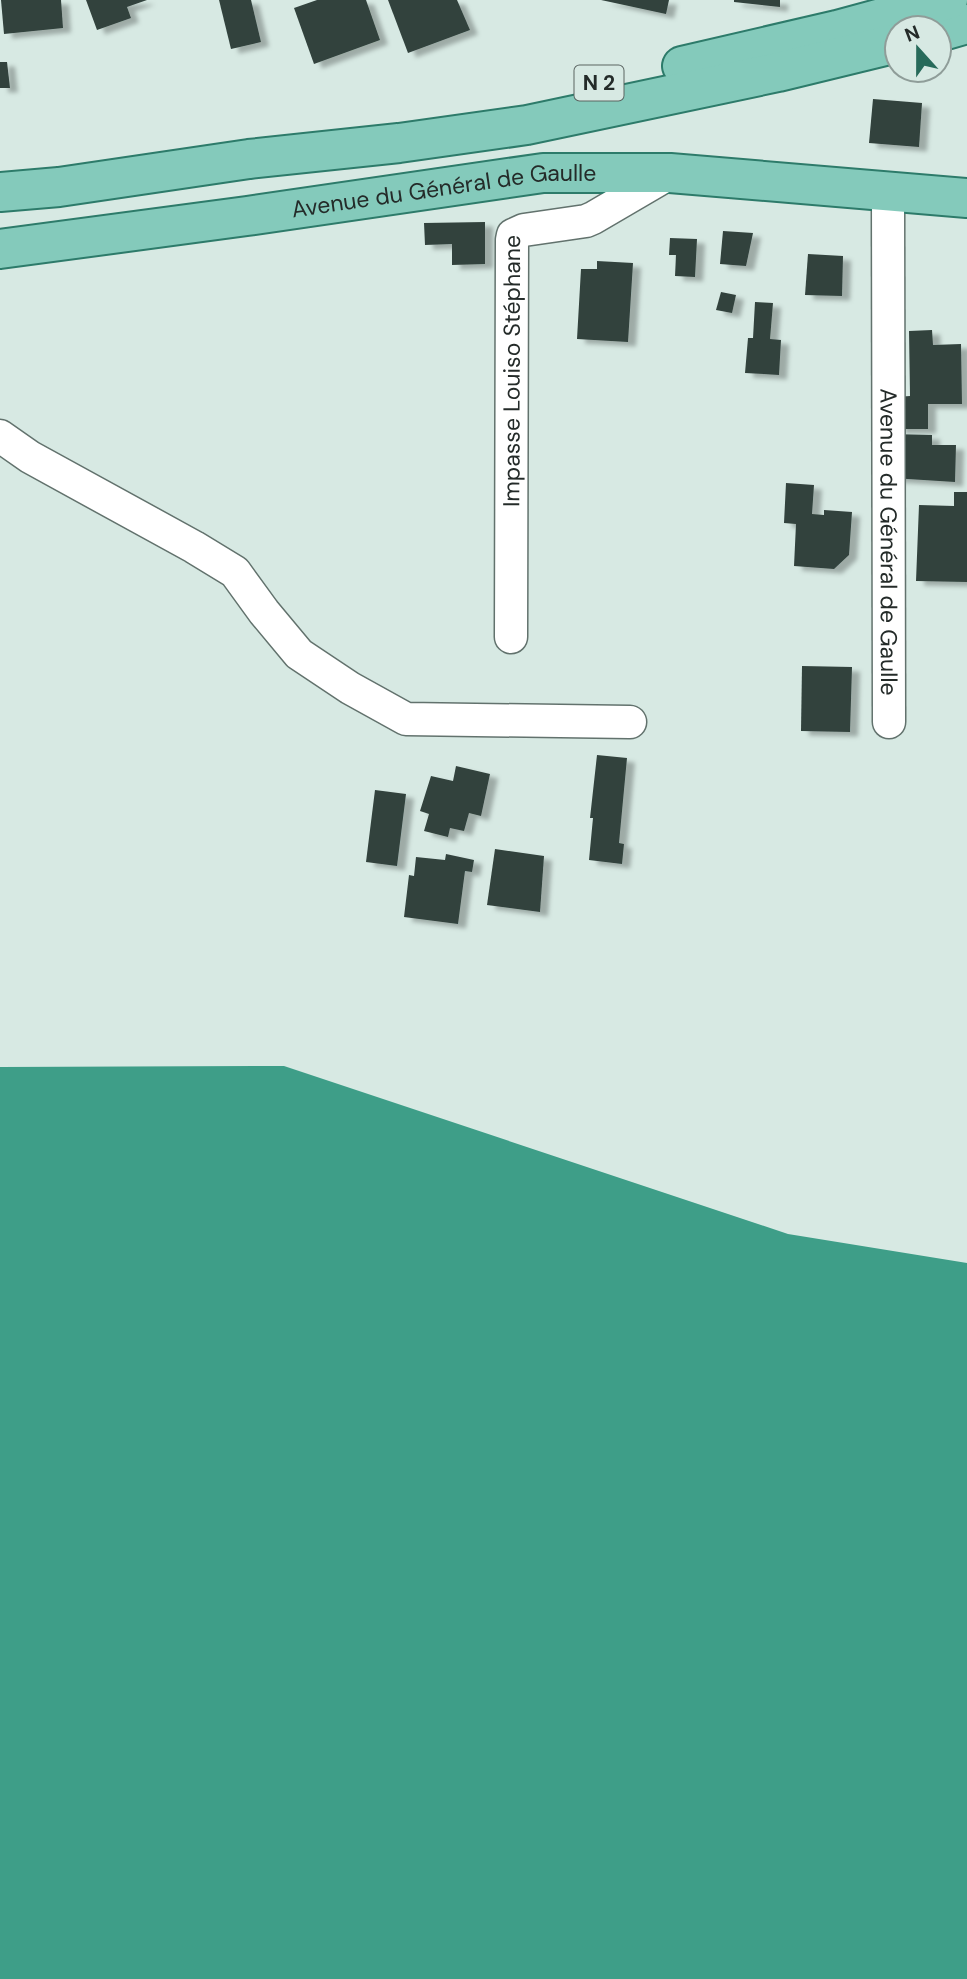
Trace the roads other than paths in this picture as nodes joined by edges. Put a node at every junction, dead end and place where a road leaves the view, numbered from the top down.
1 (948, 0) edge
2 (883, 46) edge
3 (249, 159) junction
4 (670, 173) junction
5 (0, 192) edge
6 (888, 192) junction
7 (967, 198) edge
8 (0, 249) edge
9 (0, 436) edge
10 (511, 638) dead end
11 (631, 722) dead end
12 (889, 722) dead end

1 - 3 main road, N 2
2 - 3 main road, N 2
3 - 5 main road, N 2
4 - 6 main road, Avenue du Général de Gaulle
4 - 8 main road, Avenue du Général de Gaulle
4 - 10 street, Impasse Louiso Stéphane
6 - 7 main road, Avenue du Général de Gaulle
6 - 12 street, Avenue du Général de Gaulle
9 - 11 street

